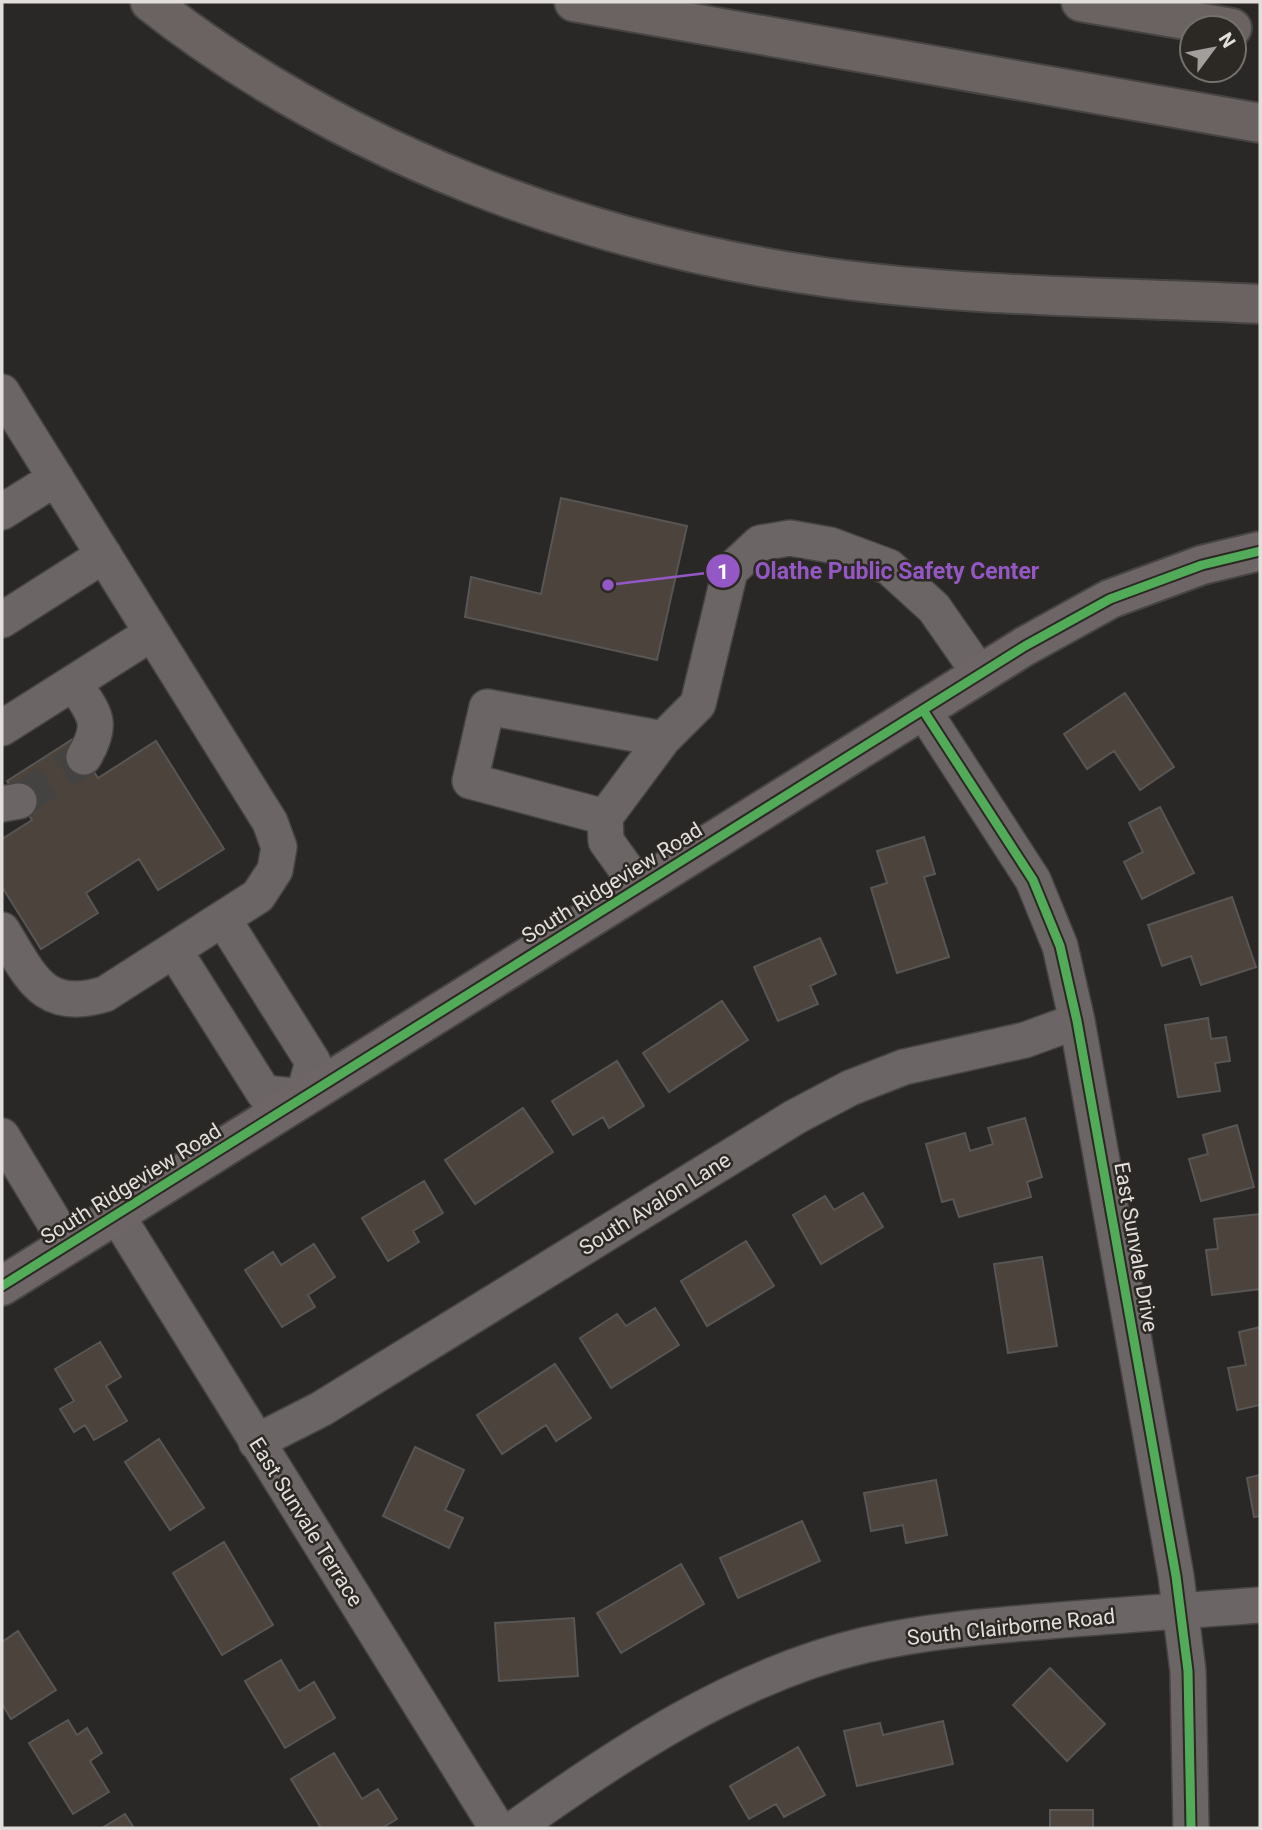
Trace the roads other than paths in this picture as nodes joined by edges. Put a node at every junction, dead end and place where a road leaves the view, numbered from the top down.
1 (150, 2) edge
2 (573, 2) edge
3 (1081, 2) edge
4 (1178, 19) edge
5 (1260, 122) edge
6 (1260, 304) edge
7 (4, 399) edge
8 (55, 478) junction
9 (2, 512) edge
10 (1260, 551) edge
11 (104, 555) junction
12 (2, 620) edge
13 (152, 633) junction
14 (980, 674) junction
15 (74, 682) junction
16 (923, 710) junction
17 (2, 728) edge
18 (663, 739) junction
19 (84, 757) tunnel mouth
20 (605, 817) junction
21 (639, 887) junction
22 (223, 919) junction
23 (2, 930) edge
24 (174, 950) junction
25 (1077, 1021) junction
26 (303, 1097) junction
27 (2, 1136) edge
28 (116, 1214) junction
29 (68, 1245) junction
30 (2, 1286) edge
31 (256, 1442) junction
32 (1260, 1605) edge
33 (1180, 1610) junction
34 (497, 1828) edge
35 (515, 1828) edge
36 (1191, 1828) edge

1 - 6 highway
2 - 5 highway
3 - 4 highway
7 - 8 street
8 - 9 street
8 - 11 street
10 - 14 main road, South Ridgeview Road
11 - 12 street
11 - 13 street
13 - 15 street
13 - 22 street
14 - 16 main road, South Ridgeview Road
14 - 18 street
15 - 17 street
15 - 19 street
16 - 21 main road, South Ridgeview Road
16 - 25 street, East Sunvale Drive
18 - 20 street
18 - 20 street
20 - 21 street
21 - 26 main road, South Ridgeview Road
22 - 24 street
22 - 26 street
23 - 24 street
24 - 26 street
25 - 31 street, South Avalon Lane
25 - 33 street, East Sunvale Drive
26 - 28 main road, South Ridgeview Road
27 - 29 street
28 - 29 main road, South Ridgeview Road
28 - 31 street, East Sunvale Terrace
29 - 30 main road, South Ridgeview Road
31 - 34 street, East Sunvale Terrace
32 - 33 street, South Clairborne Road
33 - 35 street, South Clairborne Road
33 - 36 street, East Sunvale Drive

